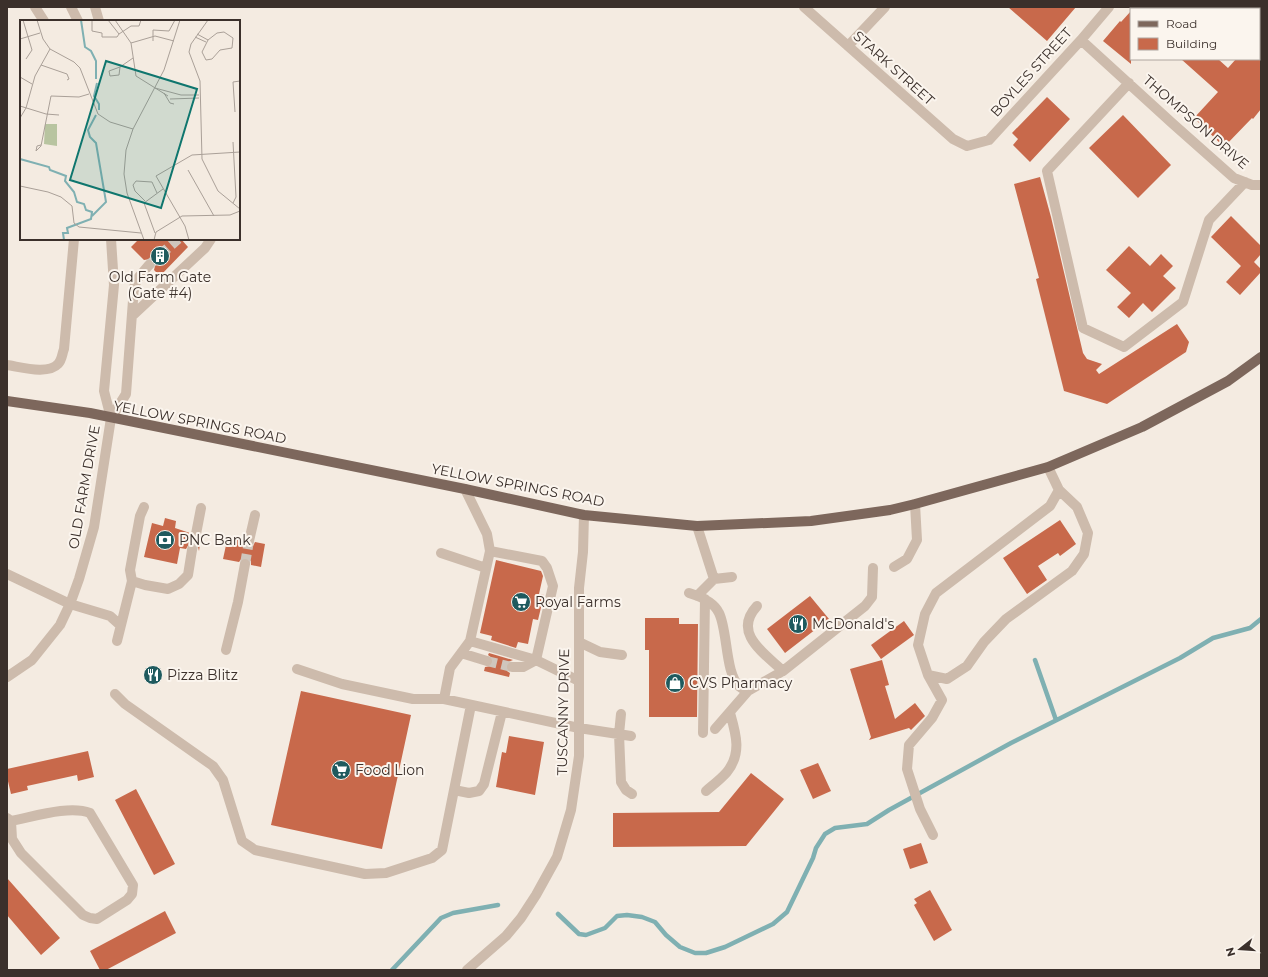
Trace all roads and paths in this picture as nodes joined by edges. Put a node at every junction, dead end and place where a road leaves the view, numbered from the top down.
1 (35, 7) edge
2 (71, 7) edge
3 (95, 7) edge
4 (804, 7) edge
5 (885, 7) edge
6 (1109, 7) edge
7 (43, 20) edge
8 (78, 20) edge
9 (99, 20) edge
10 (1081, 40) junction
11 (848, 46) junction
12 (1129, 83) junction
13 (967, 146) joint
14 (1245, 182) junction
15 (1261, 184) edge
16 (74, 240) edge
17 (111, 240) edge
18 (210, 240) edge
19 (149, 265) tunnel mouth
20 (132, 316) junction
21 (1261, 357) edge
22 (7, 365) edge
23 (7, 401) edge
24 (111, 418) junction
25 (1048, 467) junction
26 (465, 489) junction
27 (1059, 490) junction
28 (915, 504) junction
29 (144, 507) dead end
30 (201, 508) dead end
31 (255, 515) dead end
32 (584, 515) junction
33 (698, 526) junction
34 (196, 534) tunnel mouth
35 (249, 541) tunnel mouth
36 (192, 550) tunnel mouth
37 (490, 551) junction
38 (441, 554) dead end
39 (245, 564) tunnel mouth
40 (894, 567) dead end
41 (486, 568) junction
42 (873, 568) dead end
43 (7, 574) edge
44 (732, 577) dead end
45 (714, 579) junction
46 (132, 581) junction
47 (697, 596) junction
48 (70, 604) junction
49 (757, 606) dead end
50 (120, 625) junction
51 (117, 641) dead end
52 (470, 641) junction
53 (579, 642) junction
54 (226, 650) dead end
55 (461, 653) junction
56 (622, 655) dead end
57 (536, 660) junction
58 (487, 661) tunnel mouth
59 (512, 667) tunnel mouth
60 (297, 669) dead end
61 (783, 671) junction
62 (928, 675) junction
63 (7, 677) edge
64 (579, 681) junction
65 (748, 691) junction
66 (115, 694) dead end
67 (444, 699) junction
68 (471, 705) junction
69 (502, 712) junction
70 (730, 713) junction
71 (621, 714) dead end
72 (579, 728) junction
73 (715, 729) dead end
74 (704, 733) dead end
75 (619, 734) junction
76 (632, 736) dead end
77 (454, 790) junction
78 (706, 791) dead end
79 (632, 794) dead end
80 (9, 820) edge
81 (933, 835) dead end
82 (467, 970) edge

1 - 7 street
2 - 8 street
3 - 9 street
4 - 11 street, STARK STREET
5 - 11 street
6 - 10 street, BOYLES STREET
10 - 12 street, THOMPSON DRIVE
10 - 13 street, BOYLES STREET
11 - 13 street, STARK STREET
12 - 14 street, THOMPSON DRIVE
12 - 14 street
14 - 15 street, THOMPSON DRIVE
16 - 22 street
17 - 24 street
18 - 20 street
19 - 20 street
20 - 24 street
21 - 25 main road, YELLOW SPRINGS ROAD
23 - 24 main road, YELLOW SPRINGS ROAD
24 - 26 main road, YELLOW SPRINGS ROAD
24 - 48 street, OLD FARM DRIVE
25 - 27 street
25 - 28 main road, YELLOW SPRINGS ROAD
26 - 32 main road, YELLOW SPRINGS ROAD
26 - 37 street
27 - 62 street
27 - 62 street
28 - 33 main road, YELLOW SPRINGS ROAD
28 - 40 street
29 - 46 street
30 - 34 street
31 - 35 street
32 - 33 main road, YELLOW SPRINGS ROAD
32 - 53 street, TUSCANNY DRIVE
33 - 45 street
36 - 46 street
37 - 41 street
37 - 57 street
38 - 41 street
39 - 54 street
41 - 52 street
42 - 61 street
43 - 48 street
44 - 45 street
45 - 47 street
46 - 50 street
47 - 65 street
47 - 74 street
48 - 50 street
48 - 63 street, OLD FARM DRIVE
49 - 61 street
50 - 51 street
52 - 55 street
52 - 57 street
53 - 56 street
53 - 64 street, TUSCANNY DRIVE
55 - 58 street
55 - 67 street
57 - 59 street
57 - 64 street
60 - 67 street
61 - 65 street
62 - 81 street
64 - 72 street, TUSCANNY DRIVE
65 - 70 street
66 - 77 street
67 - 68 street
68 - 69 street
68 - 77 street
69 - 72 street
69 - 77 street
70 - 73 street
70 - 78 street
71 - 75 street
72 - 75 street
72 - 82 street, TUSCANNY DRIVE
75 - 76 street
75 - 79 street
80 - 80 street

